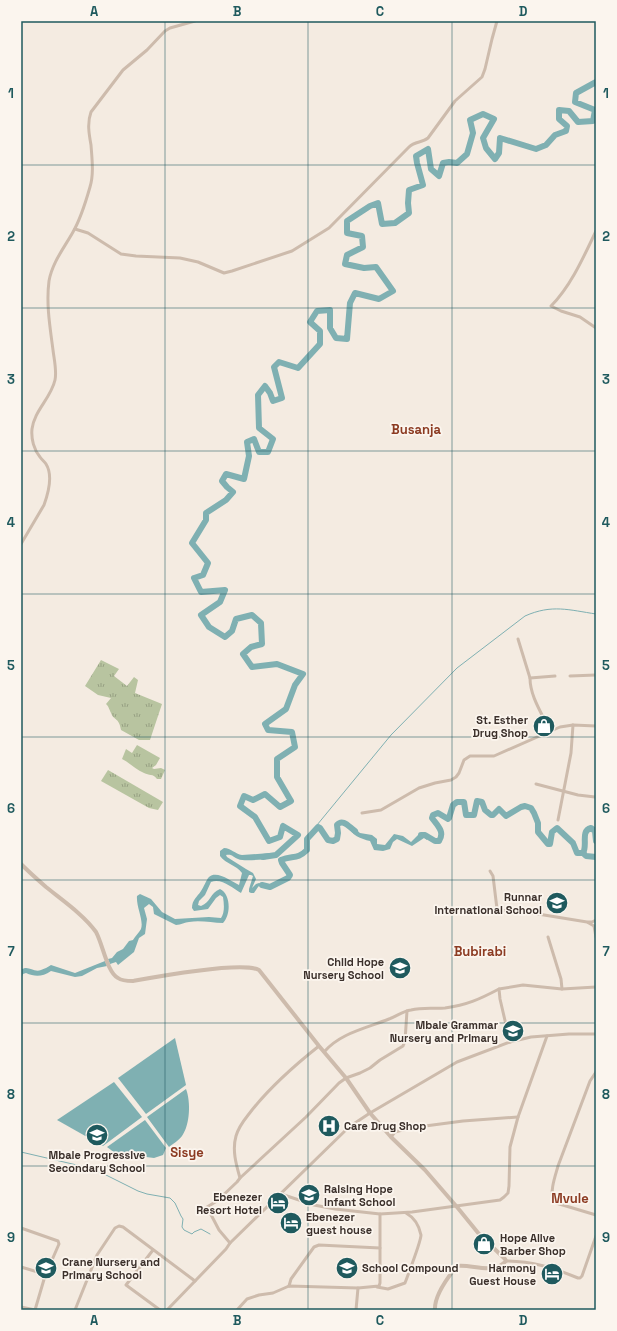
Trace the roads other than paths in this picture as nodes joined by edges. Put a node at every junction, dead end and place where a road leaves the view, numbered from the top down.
1 (195, 21) edge
2 (497, 21) edge
3 (75, 228) junction
4 (596, 231) edge
5 (596, 328) edge
6 (21, 544) edge
7 (518, 639) dead end
8 (596, 675) edge
9 (555, 676) dead end
10 (570, 676) dead end
11 (530, 678) junction
12 (573, 724) junction
13 (596, 726) edge
14 (550, 732) junction
15 (536, 784) dead end
16 (563, 791) junction
17 (595, 797) dead end
18 (362, 813) dead end
19 (558, 820) dead end
20 (21, 864) edge
21 (490, 871) dead end
22 (490, 908) dead end
23 (497, 910) junction
24 (596, 920) edge
25 (587, 922) junction
26 (596, 937) edge
27 (548, 938) dead end
28 (596, 987) edge
29 (499, 989) junction
30 (562, 989) junction
31 (407, 1011) junction
32 (596, 1034) edge
33 (547, 1036) junction
34 (510, 1042) junction
35 (319, 1046) junction
36 (324, 1052) junction
37 (596, 1072) edge
38 (346, 1078) junction
39 (370, 1113) junction
40 (518, 1117) junction
41 (391, 1137) junction
42 (240, 1178) junction
43 (281, 1194) junction
44 (457, 1207) junction
45 (406, 1213) junction
46 (380, 1214) junction
47 (596, 1215) edge
48 (21, 1228) edge
49 (596, 1236) edge
50 (230, 1243) junction
51 (380, 1248) junction
52 (153, 1250) junction
53 (506, 1261) junction
54 (21, 1267) edge
55 (45, 1276) junction
56 (194, 1281) junction
57 (289, 1286) junction
58 (376, 1287) junction
59 (358, 1288) junction
60 (21, 1307) edge
61 (75, 1310) edge
62 (160, 1310) edge
63 (166, 1310) edge
64 (237, 1310) edge
65 (356, 1310) edge
66 (435, 1310) edge

1 - 3 street
2 - 3 street
3 - 6 street
4 - 5 street
7 - 11 street
8 - 10 street
9 - 11 street
11 - 14 street
12 - 13 street
12 - 14 street
12 - 16 street
14 - 18 street
15 - 16 street
16 - 17 street
16 - 19 street
20 - 35 street
21 - 23 street
22 - 23 street
23 - 25 street
24 - 25 street
25 - 26 street
27 - 30 street
28 - 30 street
29 - 30 street
29 - 31 street
29 - 34 street
31 - 36 street
31 - 38 street
32 - 33 street
33 - 34 street
33 - 40 street
34 - 39 street
35 - 36 street
35 - 42 street
36 - 38 street
37 - 47 street
38 - 39 street
38 - 42 street
39 - 41 street
39 - 43 street
40 - 41 street
40 - 44 street
41 - 44 street
42 - 50 street
43 - 46 street
43 - 50 street
44 - 45 street
44 - 53 street
45 - 46 street
45 - 58 street
46 - 51 street
48 - 55 street
49 - 53 street
50 - 56 street
51 - 57 street
51 - 58 street
52 - 56 street
52 - 61 street
52 - 62 street
53 - 66 street
54 - 55 street
55 - 60 street
56 - 63 street
57 - 59 street
57 - 64 street
58 - 59 street
59 - 65 street

